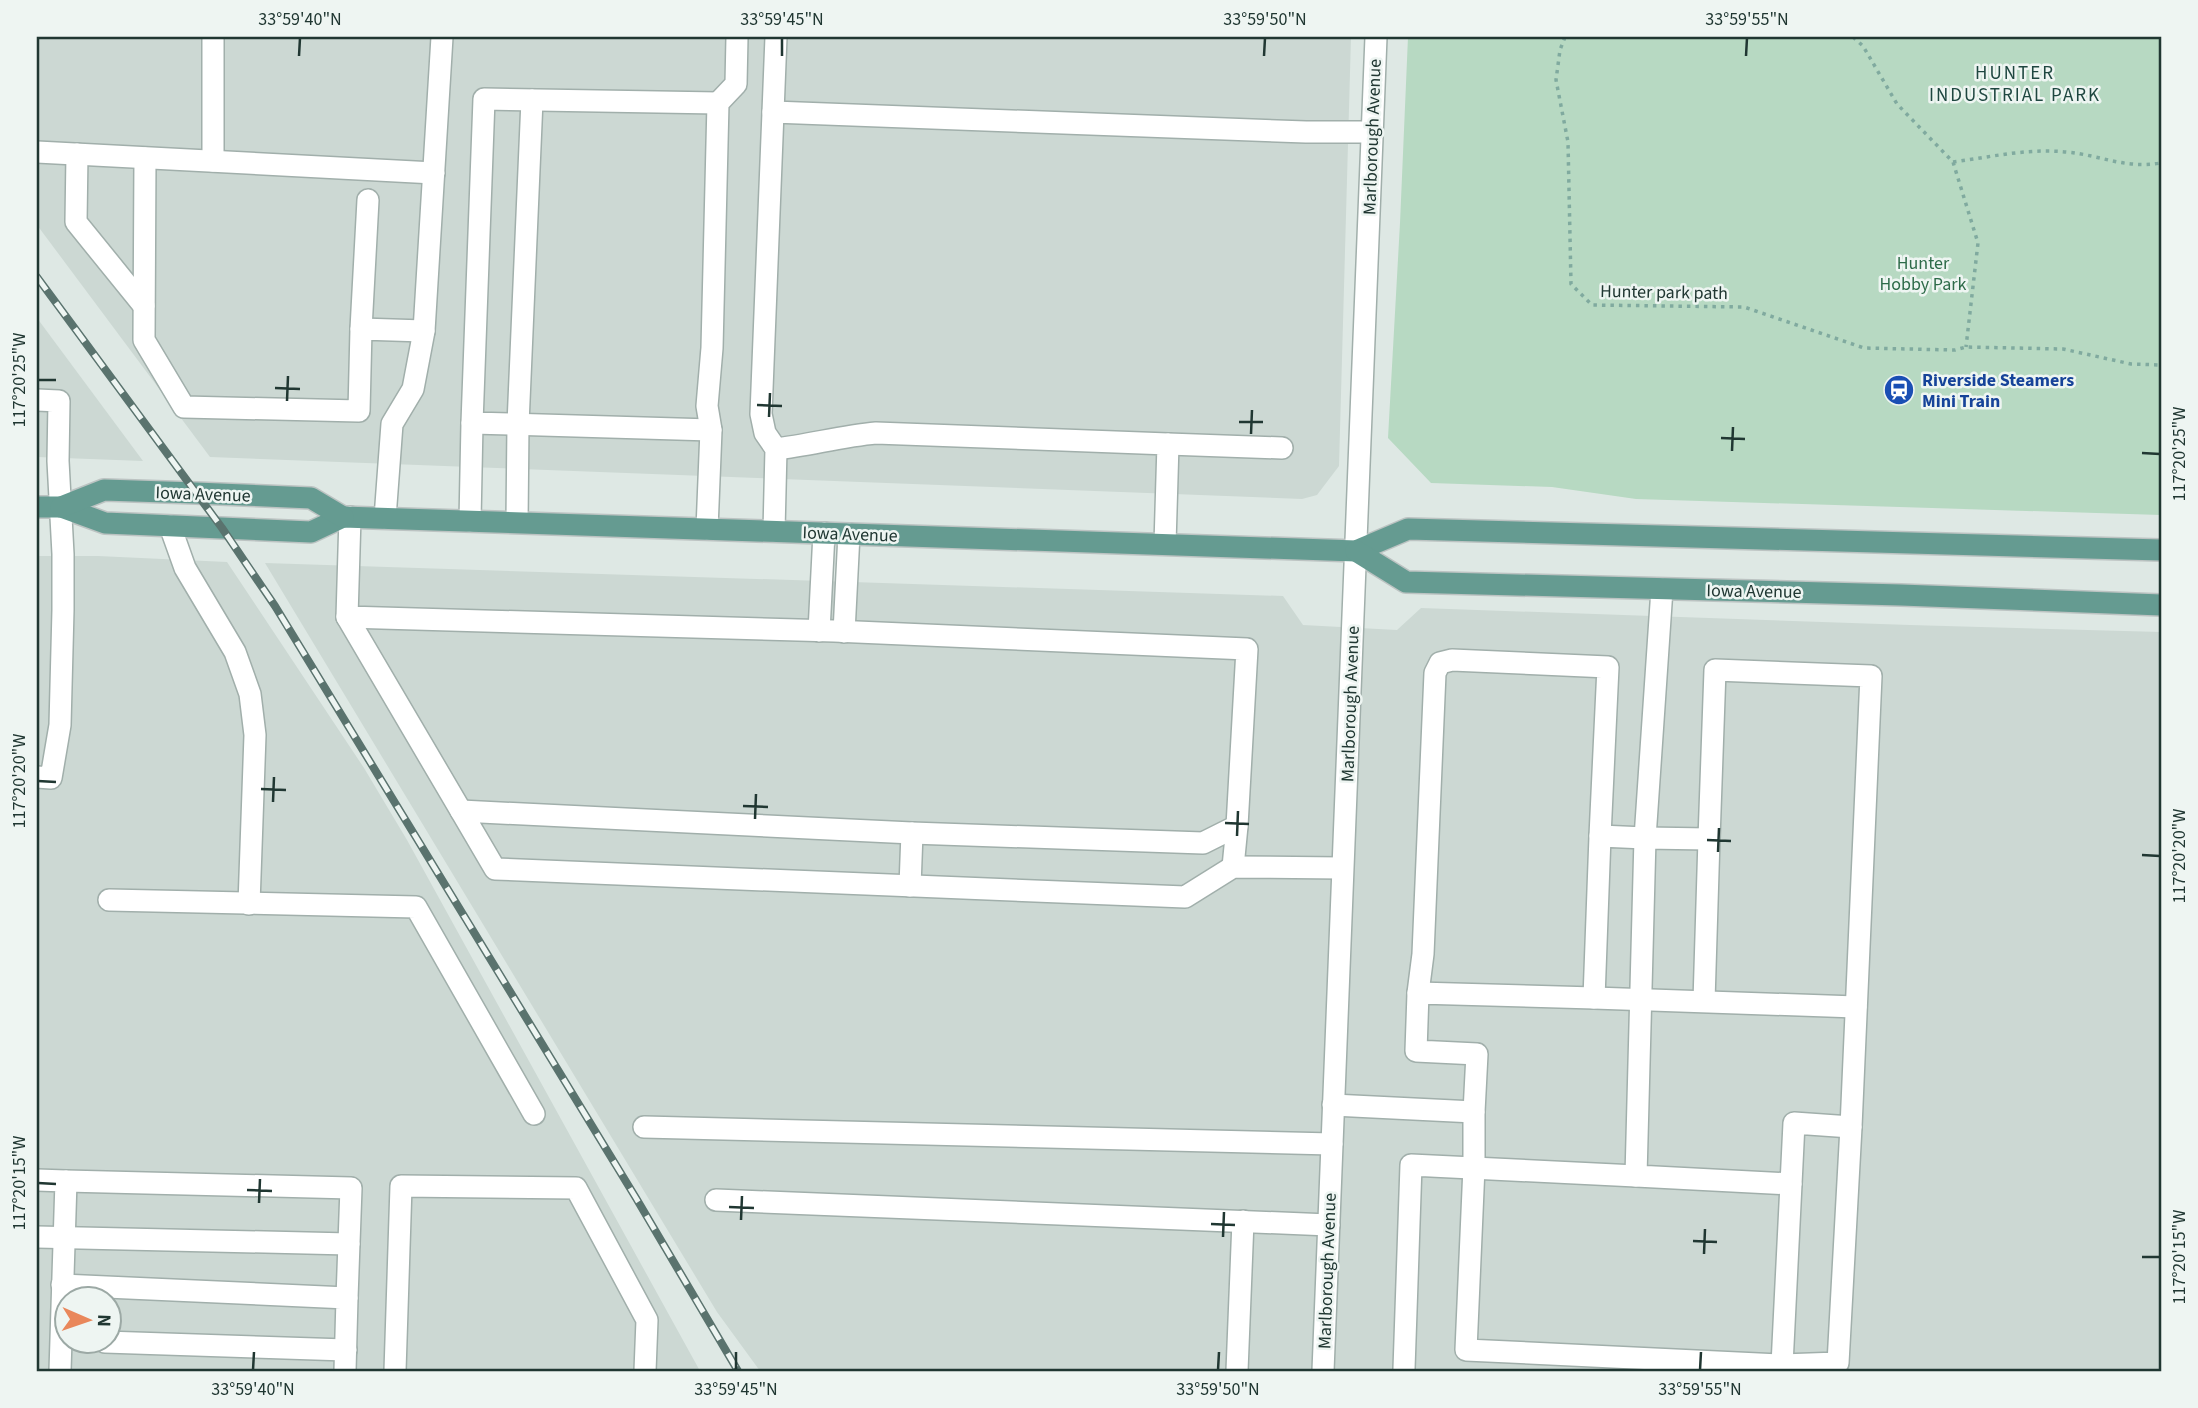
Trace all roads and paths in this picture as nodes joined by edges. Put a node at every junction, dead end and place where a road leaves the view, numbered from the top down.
1 (213, 37) edge
2 (442, 37) edge
3 (737, 37) edge
4 (776, 37) edge
5 (1376, 37) edge
6 (1565, 37) edge
7 (1853, 37) edge
8 (532, 100) junction
9 (718, 103) junction
10 (773, 112) junction
11 (1372, 132) junction
12 (37, 152) edge
13 (77, 154) junction
14 (145, 158) junction
15 (214, 161) junction
16 (1953, 162) junction
17 (2161, 163) edge
18 (434, 173) junction
19 (368, 200) dead end
20 (144, 306) junction
21 (361, 329) junction
22 (424, 331) junction
23 (1966, 347) junction
24 (2161, 365) edge
25 (37, 400) edge
26 (472, 423) junction
27 (518, 424) junction
28 (711, 430) junction
29 (1168, 444) junction
30 (1282, 448) dead end
31 (776, 449) junction
32 (37, 507) edge
33 (61, 507) junction
34 (347, 517) junction
35 (385, 518) junction
36 (470, 521) junction
37 (517, 523) junction
38 (170, 526) junction
39 (707, 529) junction
40 (774, 531) junction
41 (824, 533) junction
42 (849, 534) junction
43 (1164, 544) junction
44 (2161, 550) edge
45 (1356, 551) junction
46 (1662, 589) junction
47 (2161, 605) edge
48 (347, 617) junction
49 (819, 631) junction
50 (844, 632) junction
51 (37, 777) edge
52 (461, 811) junction
53 (1237, 826) junction
54 (912, 833) junction
55 (1600, 836) junction
56 (1645, 838) junction
57 (1709, 839) junction
58 (1233, 867) junction
59 (1342, 868) junction
60 (910, 886) junction
61 (109, 900) dead end
62 (249, 904) junction
63 (1418, 993) junction
64 (1594, 998) junction
65 (1640, 999) junction
66 (1703, 1001) junction
67 (1856, 1007) junction
68 (1334, 1105) junction
69 (1474, 1112) junction
70 (534, 1114) dead end
71 (644, 1126) dead end
72 (1851, 1127) junction
73 (1332, 1144) junction
74 (1474, 1167) junction
75 (1636, 1176) junction
76 (37, 1180) edge
77 (66, 1181) junction
78 (1791, 1184) junction
79 (716, 1200) dead end
80 (1243, 1221) junction
81 (1329, 1224) junction
82 (37, 1237) edge
83 (64, 1238) junction
84 (349, 1244) junction
85 (62, 1285) joint
86 (347, 1297) junction
87 (122, 1343) edge
88 (345, 1361) edge
89 (1782, 1365) junction
90 (1404, 1368) dead end
91 (395, 1371) edge
92 (645, 1371) edge
93 (1237, 1371) edge
94 (1323, 1371) edge

1 - 15 street
2 - 18 street
3 - 9 street
4 - 10 street
5 - 11 street, Marlborough Avenue
6 - 23 path, Hunter park path
7 - 16 path
8 - 9 street
8 - 26 street
8 - 27 street
9 - 28 street
10 - 11 street
10 - 31 street
11 - 45 street, Marlborough Avenue
12 - 13 street
13 - 14 street
13 - 20 street
14 - 15 street
14 - 20 street
15 - 18 street
16 - 17 path
16 - 23 path
18 - 22 street
19 - 21 street
20 - 21 street
21 - 22 street
22 - 35 street
23 - 24 path, Hunter park path
25 - 33 street
26 - 27 street
26 - 36 street
27 - 28 street
27 - 37 street
28 - 39 street
29 - 30 street
29 - 31 street
29 - 43 street
31 - 40 street
32 - 33 main road, Iowa Avenue
33 - 34 main road, Iowa Avenue
33 - 38 main road, Iowa Avenue
33 - 51 street
34 - 35 main road, Iowa Avenue
34 - 38 main road, Iowa Avenue
34 - 48 street
35 - 36 main road, Iowa Avenue
36 - 37 main road, Iowa Avenue
37 - 39 main road, Iowa Avenue
38 - 62 street
39 - 40 main road, Iowa Avenue
40 - 41 main road, Iowa Avenue
41 - 42 main road, Iowa Avenue
41 - 49 street
42 - 43 main road, Iowa Avenue
42 - 50 street
43 - 45 main road, Iowa Avenue
44 - 45 main road, Iowa Avenue
45 - 46 main road, Iowa Avenue
45 - 59 street, Marlborough Avenue
46 - 47 main road, Iowa Avenue
46 - 56 street
48 - 49 street
48 - 52 street
49 - 50 street
50 - 53 street
52 - 54 street
52 - 60 street
53 - 54 street
53 - 58 street
54 - 60 street
55 - 56 street
55 - 63 street
55 - 64 street
56 - 57 street
56 - 65 street
57 - 66 street
57 - 67 street
58 - 59 street
58 - 60 street
59 - 68 street, Marlborough Avenue
61 - 62 street
62 - 70 street
63 - 64 street
63 - 69 street
64 - 65 street
65 - 66 street
65 - 75 street
66 - 67 street
67 - 72 street
68 - 69 street
68 - 73 street, Marlborough Avenue
69 - 74 street
71 - 73 street
72 - 78 street
72 - 89 street
73 - 81 street, Marlborough Avenue
74 - 75 street
74 - 89 street
74 - 90 street
75 - 78 street
76 - 77 street
77 - 83 street
77 - 84 street
78 - 89 street
79 - 80 street
80 - 81 street
80 - 93 street
81 - 94 street, Marlborough Avenue
82 - 83 street
83 - 84 street
83 - 85 street
84 - 86 street
85 - 86 street
86 - 88 street
87 - 88 street
91 - 92 street

